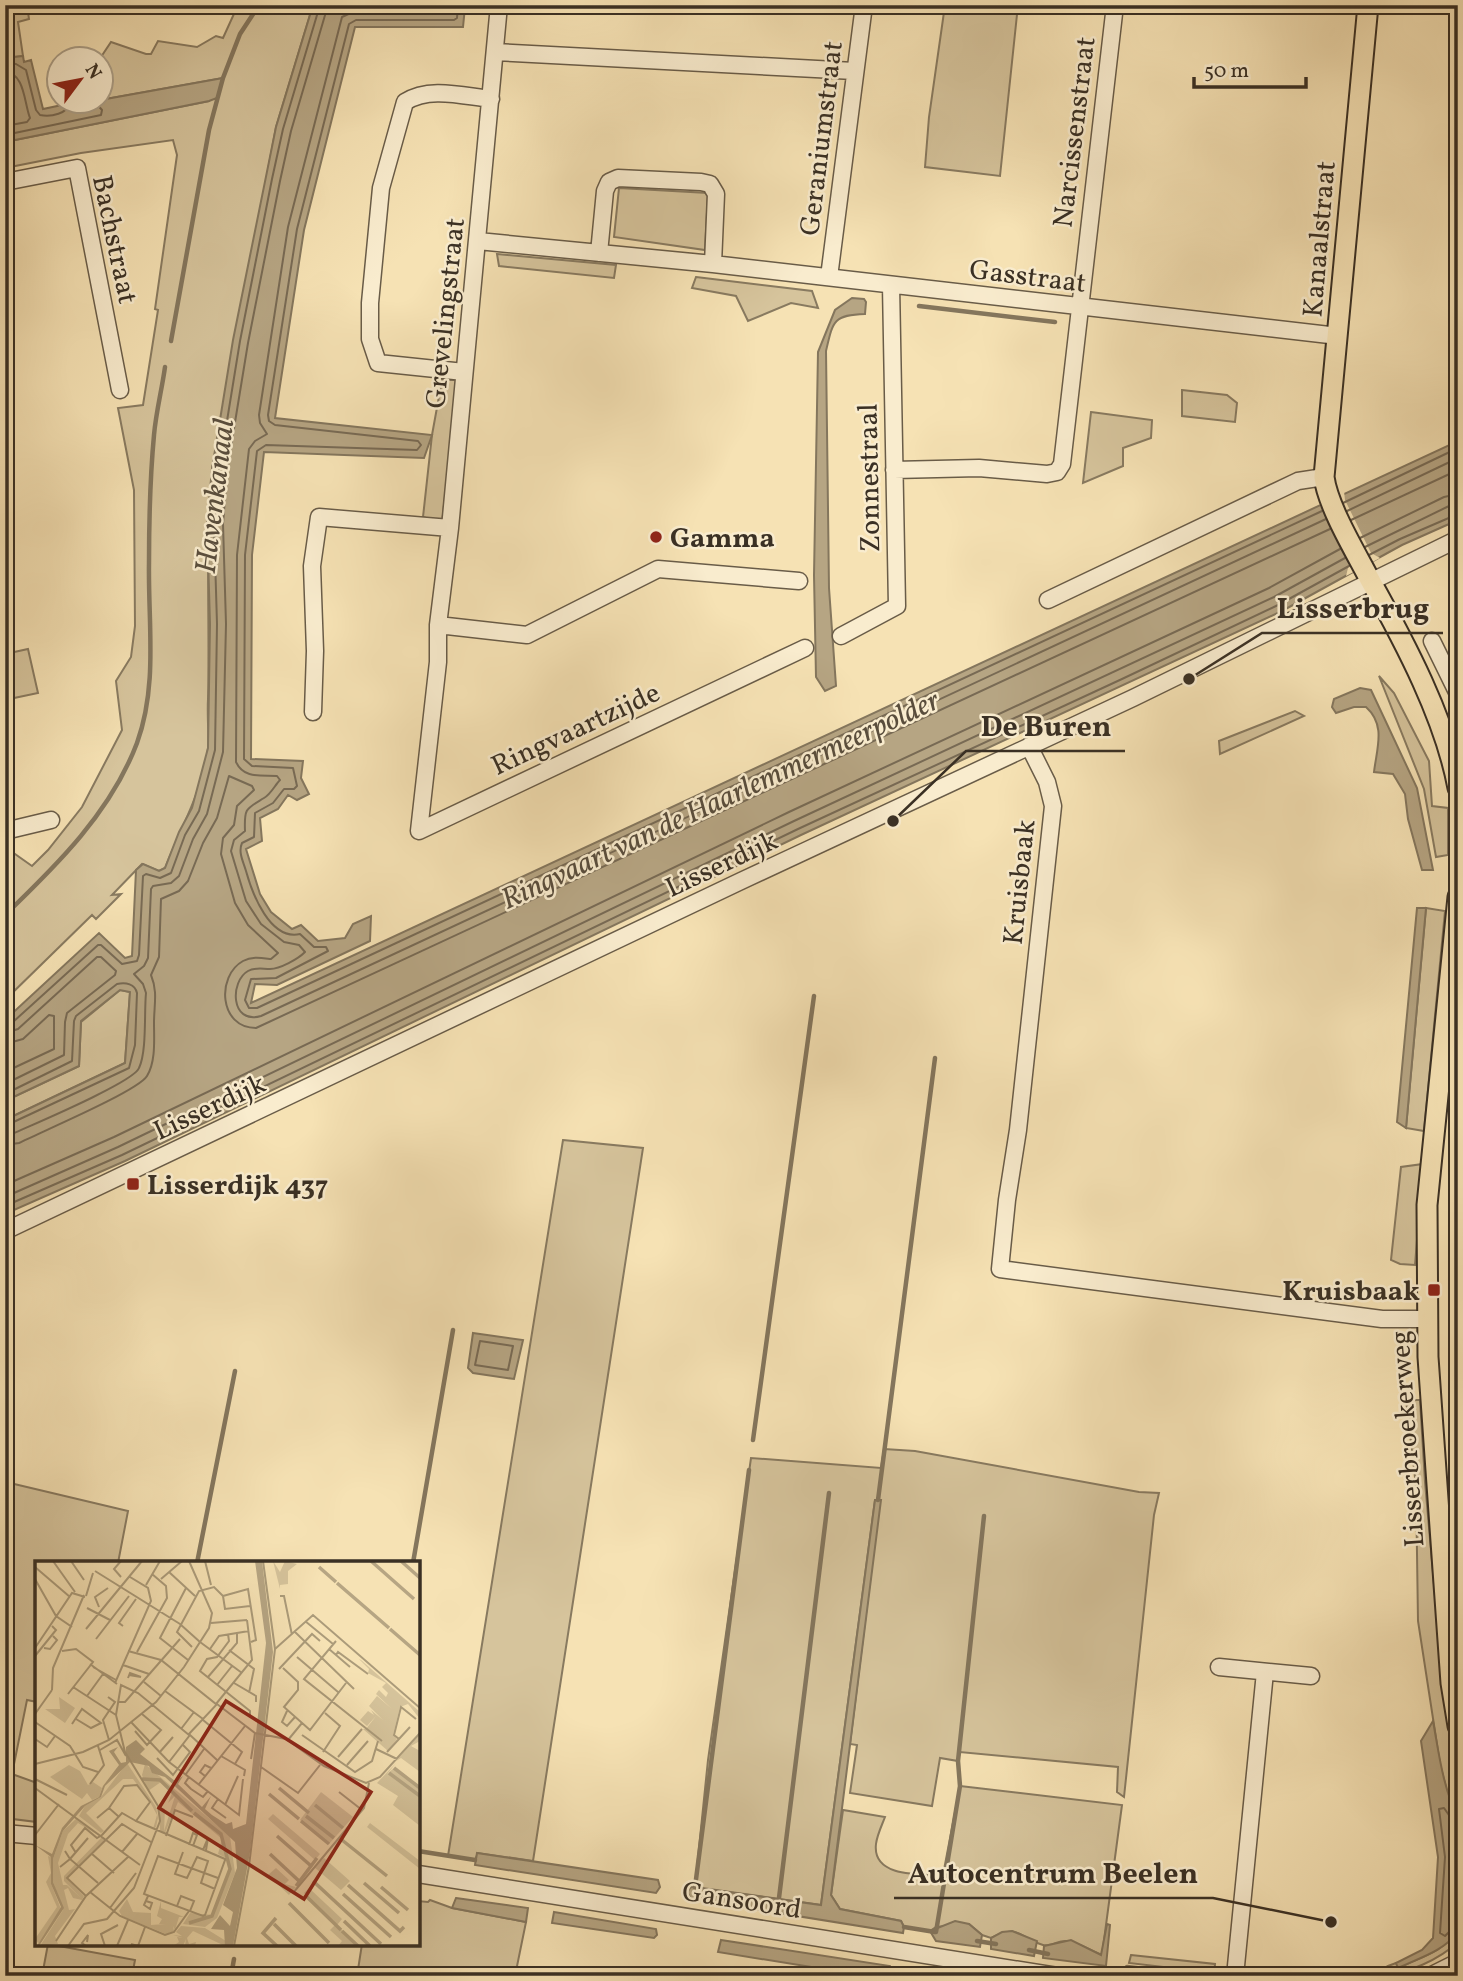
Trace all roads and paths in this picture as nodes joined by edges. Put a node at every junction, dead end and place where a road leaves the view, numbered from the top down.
1 (499, 5) edge
2 (864, 5) edge
3 (1115, 5) edge
4 (1368, 5) edge
5 (495, 52) junction
6 (854, 71) junction
7 (491, 99) junction
8 (5, 182) edge
9 (478, 241) junction
10 (599, 253) junction
11 (713, 264) junction
12 (829, 277) junction
13 (891, 285) junction
14 (1079, 307) junction
15 (1338, 336) junction
16 (464, 372) junction
17 (120, 390) dead end
18 (894, 470) junction
19 (1324, 478) junction
20 (450, 528) junction
21 (1458, 540) edge
22 (1367, 574) junction
23 (799, 581) dead end
24 (1048, 600) dead end
25 (438, 625) junction
26 (841, 636) dead end
27 (1432, 641) dead end
28 (805, 648) dead end
29 (1458, 694) edge
30 (313, 712) dead end
31 (1029, 746) junction
32 (426, 776) joint
33 (1457, 778) edge
34 (51, 820) dead end
35 (5, 831) edge
36 (1458, 897) edge
37 (5, 1231) edge
38 (1427, 1319) junction
39 (1219, 1667) dead end
40 (1265, 1672) junction
41 (1311, 1676) dead end
42 (1458, 1726) edge
43 (5, 1833) edge
44 (35, 1836) edge
45 (420, 1874) edge
46 (1458, 1962) edge
47 (1057, 1976) edge
48 (1235, 1976) edge
49 (1430, 1976) edge

1 - 5 street, Grevelingstraat
2 - 6 street, Geraniumstraat
3 - 14 street, Narcissenstraat
4 - 15 main road, Kanaalstraat
5 - 6 street
5 - 7 street, Grevelingstraat
6 - 12 street, Geraniumstraat
7 - 9 street, Grevelingstraat
7 - 16 street
8 - 17 street, Bachstraat
9 - 10 street, Gasstraat
9 - 16 street, Grevelingstraat
10 - 11 street, Gasstraat
10 - 11 street
11 - 12 street, Gasstraat
12 - 13 street, Gasstraat
13 - 14 street, Gasstraat
13 - 18 street, Zonnestraal
14 - 15 street, Gasstraat
14 - 18 street, Narcissenstraat
15 - 19 main road, Kanaalstraat
16 - 20 street, Grevelingstraat
18 - 26 street, Zonnestraal
19 - 22 main road, Kanaalstraat
19 - 24 street
20 - 25 street, Grevelingstraat
20 - 30 street
21 - 22 street, Lisserdijk
22 - 31 street, Lisserdijk
22 - 33 main road
23 - 25 street
25 - 32 street, Grevelingstraat
27 - 29 street
28 - 32 street, Ringvaartzijde
31 - 37 street, Lisserdijk
31 - 38 street, Kruisbaak
34 - 35 street
36 - 38 main road, Lisserbroekerweg
38 - 42 main road, Lisserbroekerweg
39 - 40 street
40 - 41 street
40 - 48 street
43 - 44 street
45 - 47 street, Gansoord
46 - 49 street

